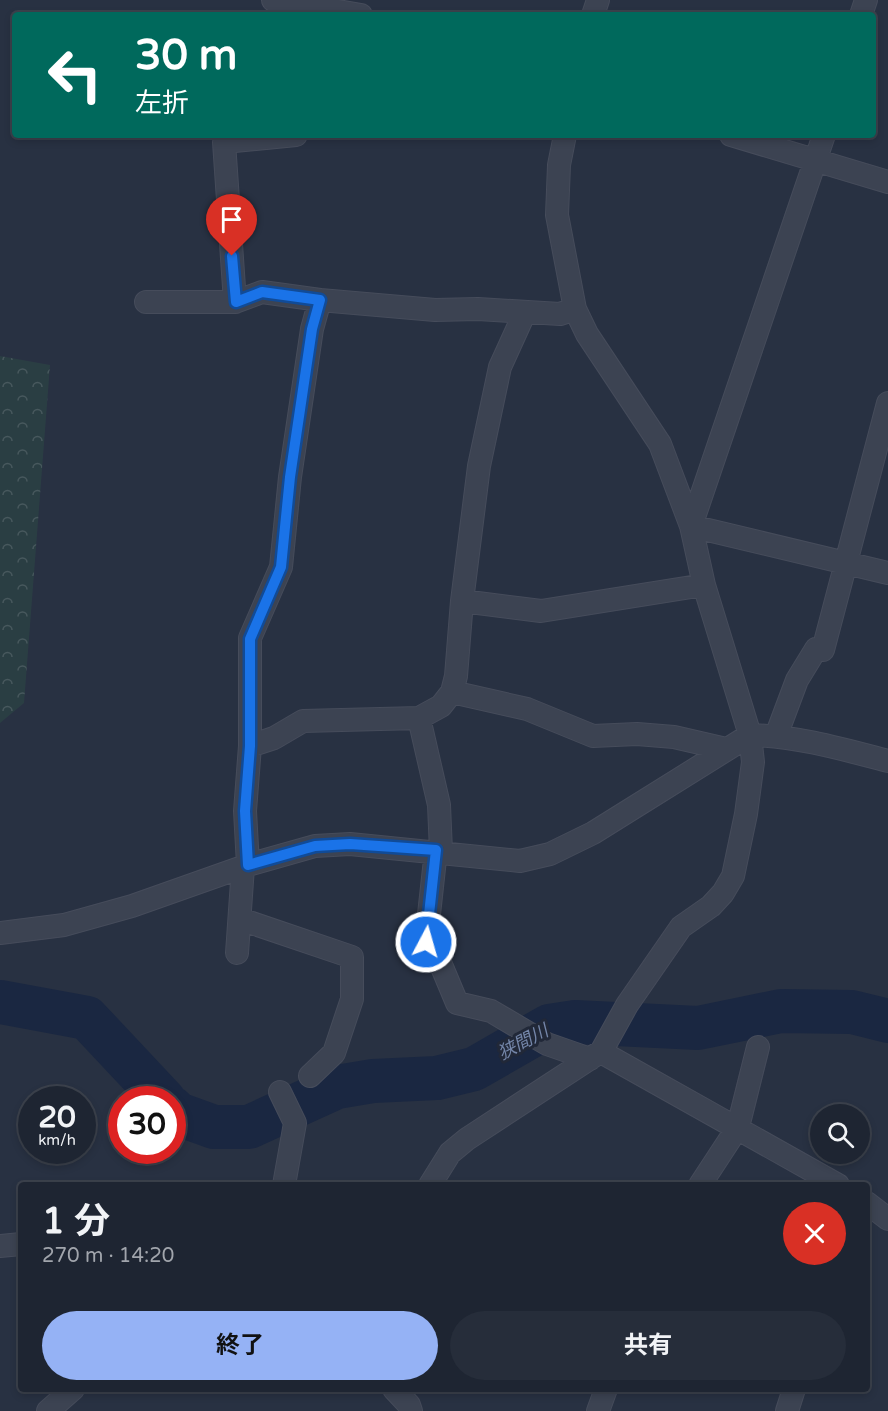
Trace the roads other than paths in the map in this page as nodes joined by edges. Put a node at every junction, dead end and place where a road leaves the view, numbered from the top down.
1 (273, 0) edge
2 (343, 12) edge
3 (265, 138) edge
4 (564, 138) edge
5 (742, 138) edge
6 (823, 138) edge
7 (816, 159) junction
8 (888, 182) edge
9 (320, 300) junction
10 (146, 302) dead end
11 (236, 302) junction
12 (575, 309) junction
13 (525, 312) junction
14 (888, 403) edge
15 (691, 526) junction
16 (844, 562) junction
17 (888, 573) edge
18 (704, 585) junction
19 (462, 601) junction
20 (452, 692) junction
21 (419, 718) junction
22 (750, 735) junction
23 (776, 736) junction
24 (250, 746) junction
25 (726, 748) junction
26 (888, 761) edge
27 (438, 851) junction
28 (245, 866) junction
29 (240, 919) junction
30 (0, 933) edge
31 (237, 953) dead end
32 (758, 1047) dead end
33 (600, 1050) junction
34 (310, 1077) dead end
35 (280, 1092) dead end
36 (738, 1127) junction
37 (285, 1182) edge
38 (432, 1182) edge
39 (702, 1182) edge
40 (833, 1182) edge
41 (870, 1205) edge
42 (888, 1219) edge
43 (18, 1244) edge
44 (0, 1246) edge
45 (70, 1392) edge
46 (397, 1392) edge
47 (605, 1392) edge
48 (793, 1392) edge
49 (48, 1411) edge
50 (411, 1411) edge
51 (598, 1411) edge
52 (787, 1411) edge

1 - 2 street
3 - 11 street
4 - 12 street
5 - 7 street
6 - 7 street
7 - 8 street
7 - 15 street
9 - 11 street
9 - 13 street
9 - 24 street
10 - 11 street
12 - 13 street
12 - 15 street
13 - 19 street
14 - 16 street
15 - 16 street
15 - 18 street
16 - 17 street
16 - 23 street
18 - 19 street
18 - 22 street
19 - 20 street
20 - 21 street
20 - 25 street
21 - 24 street
21 - 27 street
22 - 23 street
22 - 25 street
22 - 33 street
23 - 26 street
24 - 28 street
25 - 27 street
27 - 28 street
27 - 33 street
28 - 29 street
28 - 30 street
29 - 31 street
29 - 34 street
32 - 36 street
33 - 36 street
33 - 38 street
35 - 37 street
36 - 39 street
36 - 40 street
41 - 42 street
43 - 44 street
45 - 49 street
46 - 50 street
47 - 51 street
48 - 52 street

